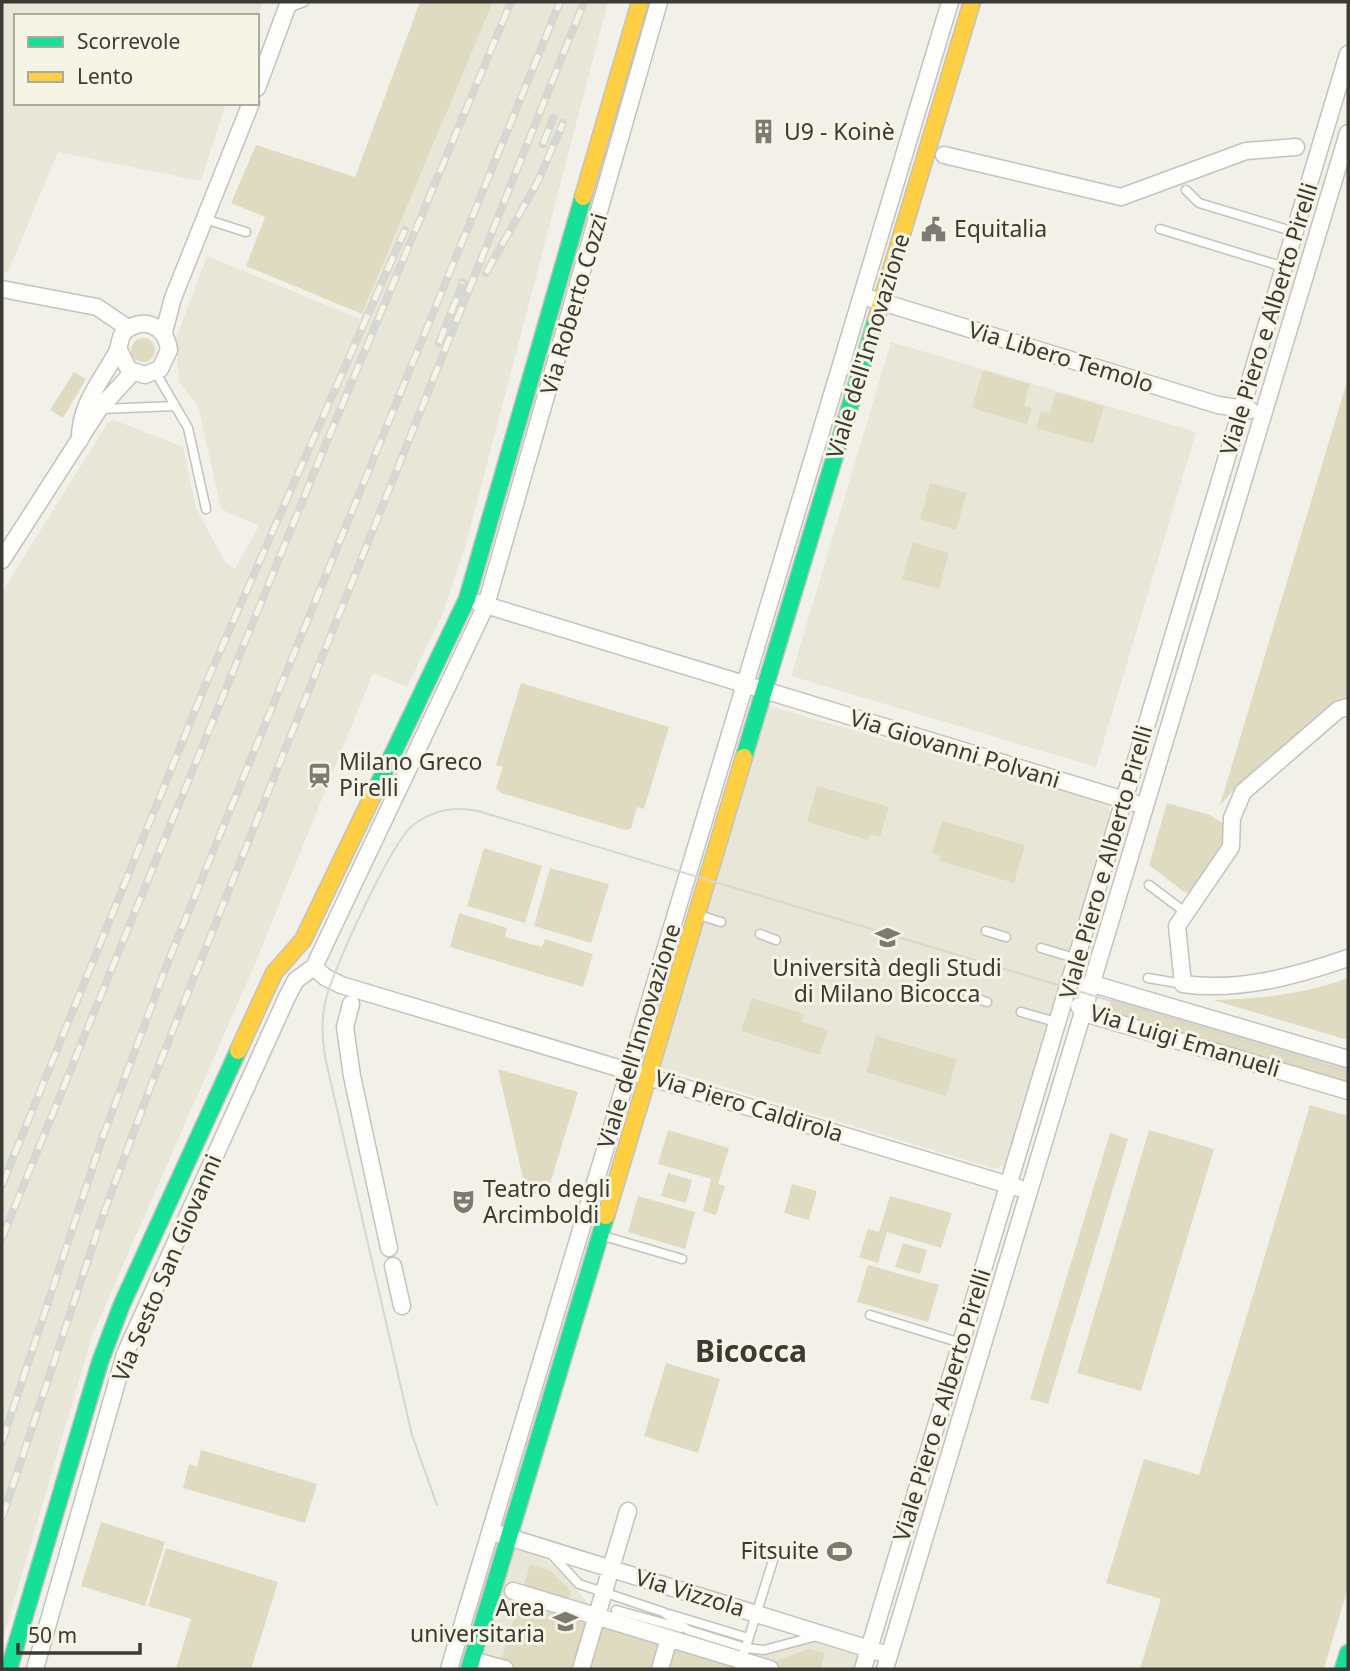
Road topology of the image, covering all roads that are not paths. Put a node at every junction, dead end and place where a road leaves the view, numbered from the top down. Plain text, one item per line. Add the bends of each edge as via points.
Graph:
1 (304, 2) edge
2 (640, 2) edge
3 (659, 2) edge
4 (950, 2) edge
5 (972, 2) edge
6 (288, 5) edge
7 (1348, 54) edge
8 (259, 83) edge
9 (250, 105) edge
10 (1348, 133) edge
11 (1296, 147) dead end
12 (944, 155) dead end
13 (1186, 190) dead end
14 (205, 219) junction
15 (1160, 229) dead end
16 (246, 232) dead end
17 (1295, 232) junction
18 (1284, 267) junction
19 (2, 289) edge
20 (862, 295) junction
21 (173, 298) junction
22 (881, 302) junction
23 (136, 326) junction
24 (164, 332) junction
25 (118, 349) junction
26 (132, 373) junction
27 (156, 373) junction
28 (175, 406) junction
29 (1242, 408) junction
30 (99, 409) junction
31 (1262, 414) junction
32 (80, 440) junction
33 (206, 509) dead end
34 (2, 560) edge
35 (467, 599) junction
36 (486, 605) junction
37 (745, 685) junction
38 (764, 691) junction
39 (1348, 707) edge
40 (1125, 800) junction
41 (1146, 807) junction
42 (1149, 885) dead end
43 (1185, 912) junction
44 (696, 914) junction
45 (721, 922) dead end
46 (986, 931) dead end
47 (760, 934) dead end
48 (1006, 937) dead end
49 (776, 940) dead end
50 (1041, 948) dead end
51 (1078, 958) junction
52 (1348, 958) edge
53 (314, 967) junction
54 (274, 973) joint
55 (1148, 978) dead end
56 (1093, 984) junction
57 (1183, 984) junction
58 (1068, 994) junction
59 (968, 996) dead end
60 (988, 1002) dead end
61 (351, 1004) dead end
62 (1021, 1012) dead end
63 (1084, 1013) junction
64 (1059, 1023) junction
65 (1348, 1059) edge
66 (629, 1071) junction
67 (648, 1076) junction
68 (1348, 1091) edge
69 (1008, 1185) junction
70 (1028, 1191) junction
71 (599, 1235) junction
72 (389, 1248) dead end
73 (682, 1259) dead end
74 (393, 1266) dead end
75 (402, 1306) dead end
76 (870, 1315) dead end
77 (961, 1343) junction
78 (628, 1511) dead end
79 (490, 1531) junction
80 (507, 1537) junction
81 (547, 1549) junction
82 (775, 1554) dead end
83 (611, 1569) junction
84 (513, 1591) dead end
85 (603, 1594) junction
86 (616, 1610) dead end
87 (663, 1612) junction
88 (757, 1614) junction
89 (596, 1617) junction
90 (688, 1630) junction
91 (824, 1635) junction
92 (745, 1637) dead end
93 (669, 1638) junction
94 (869, 1649) junction
95 (1348, 1653) edge
96 (742, 1659) edge
97 (888, 1662) edge
98 (470, 1665) edge
99 (9, 1669) edge
100 (35, 1669) edge
101 (449, 1669) edge
102 (505, 1669) edge
103 (581, 1669) edge
104 (660, 1669) edge
105 (770, 1669) edge
106 (863, 1669) edge
107 (1343, 1669) edge

1 - 6 lane
2 - 35 street, Via Roberto Cozzi
3 - 36 street, Via Roberto Cozzi
4 - 20 street, Viale dell'Innovazione
5 - 22 street, Viale dell'Innovazione
6 - 8 street
7 - 17 street, Viale Piero e Alberto Pirelli
9 - 14 street
10 - 31 street, Viale Piero e Alberto Pirelli
11 - 12 street via 1246,151 1121,197
13 - 17 lane via 1199,203
14 - 16 lane
14 - 21 street
15 - 18 lane
17 - 18 street, Viale Piero e Alberto Pirelli
18 - 29 street, Viale Piero e Alberto Pirelli
19 - 23 street via 97,307
20 - 22 street, Via Libero Temolo
20 - 37 street, Viale dell'Innovazione
21 - 23 street
21 - 24 street
22 - 29 street, Via Libero Temolo via 1218,405
22 - 38 street, Viale dell'Innovazione
23 - 24 street via 155,325
23 - 25 street via 120,339
24 - 27 street via 168,355
25 - 26 street
25 - 32 street via 84,409
26 - 27 street
26 - 30 street
27 - 28 lane
28 - 30 lane
28 - 33 lane via 190,433
29 - 31 street, Via Libero Temolo
29 - 40 street, Viale Piero e Alberto Pirelli
30 - 32 street
31 - 41 street, Viale Piero e Alberto Pirelli
32 - 34 street
35 - 36 street
35 - 54 street, Via Roberto Cozzi via 303,940
36 - 37 street
36 - 53 street, Via Roberto Cozzi
37 - 38 street
37 - 66 street, Viale dell'Innovazione
38 - 40 street, Via Giovanni Polvani
38 - 44 street, Viale dell'Innovazione
39 - 43 street via 1338,710 1243,792 1232,818 1231,846
40 - 41 street, Via Giovanni Polvani
40 - 51 street, Viale Piero e Alberto Pirelli
41 - 56 street, Viale Piero e Alberto Pirelli
42 - 43 lane
43 - 57 street via 1177,926
44 - 45 lane
44 - 67 street, Viale dell'Innovazione
46 - 48 lane
47 - 49 lane
50 - 51 lane
51 - 58 street, Viale Piero e Alberto Pirelli
52 - 57 street via 1252,983
53 - 66 street, Via Piero Caldirola via 324,978 341,985
53 - 100 street, Via Sesto San Giovanni via 296,980 287,998 125,1354
54 - 99 street, Via Sesto San Giovanni via 100,1362
55 - 57 lane
56 - 58 street, Via Luigi Emanueli
56 - 63 street, Viale Piero e Alberto Pirelli
56 - 65 street, Via Luigi Emanueli
58 - 63 street, Via Luigi Emanueli
58 - 64 street, Viale Piero e Alberto Pirelli
59 - 60 lane
61 - 72 street via 345,1027 352,1076
62 - 64 lane
63 - 68 street, Via Luigi Emanueli
63 - 70 street, Viale Piero e Alberto Pirelli
64 - 69 street, Viale Piero e Alberto Pirelli
66 - 67 street, Via Piero Caldirola
66 - 79 street, Viale dell'Innovazione
67 - 69 street, Via Piero Caldirola
67 - 71 street, Viale dell'Innovazione
69 - 70 street, Via Piero Caldirola
69 - 77 street, Viale Piero e Alberto Pirelli
70 - 97 street, Viale Piero e Alberto Pirelli
71 - 73 lane
71 - 80 street, Viale dell'Innovazione
74 - 75 street
76 - 77 lane
77 - 94 street, Viale Piero e Alberto Pirelli
78 - 83 street
79 - 80 street, Via Vizzola
79 - 101 street, Viale dell'Innovazione
80 - 81 street, Via Vizzola
80 - 98 street, Viale dell'Innovazione
81 - 83 street, Via Vizzola
81 - 85 lane via 572,1579
82 - 88 lane
83 - 85 street
83 - 88 street, Via Vizzola
84 - 89 street
85 - 87 lane
85 - 89 street
86 - 90 lane
87 - 90 lane
87 - 92 lane
88 - 91 street, Via Vizzola
88 - 96 lane
89 - 93 street
89 - 103 street
90 - 96 lane
91 - 94 street, Via Vizzola
91 - 96 lane
93 - 96 street
93 - 104 street
94 - 97 street, Via Vizzola
94 - 106 street, Viale Piero e Alberto Pirelli
95 - 107 street
96 - 105 street
98 - 102 street, Viale dell'Innovazione

